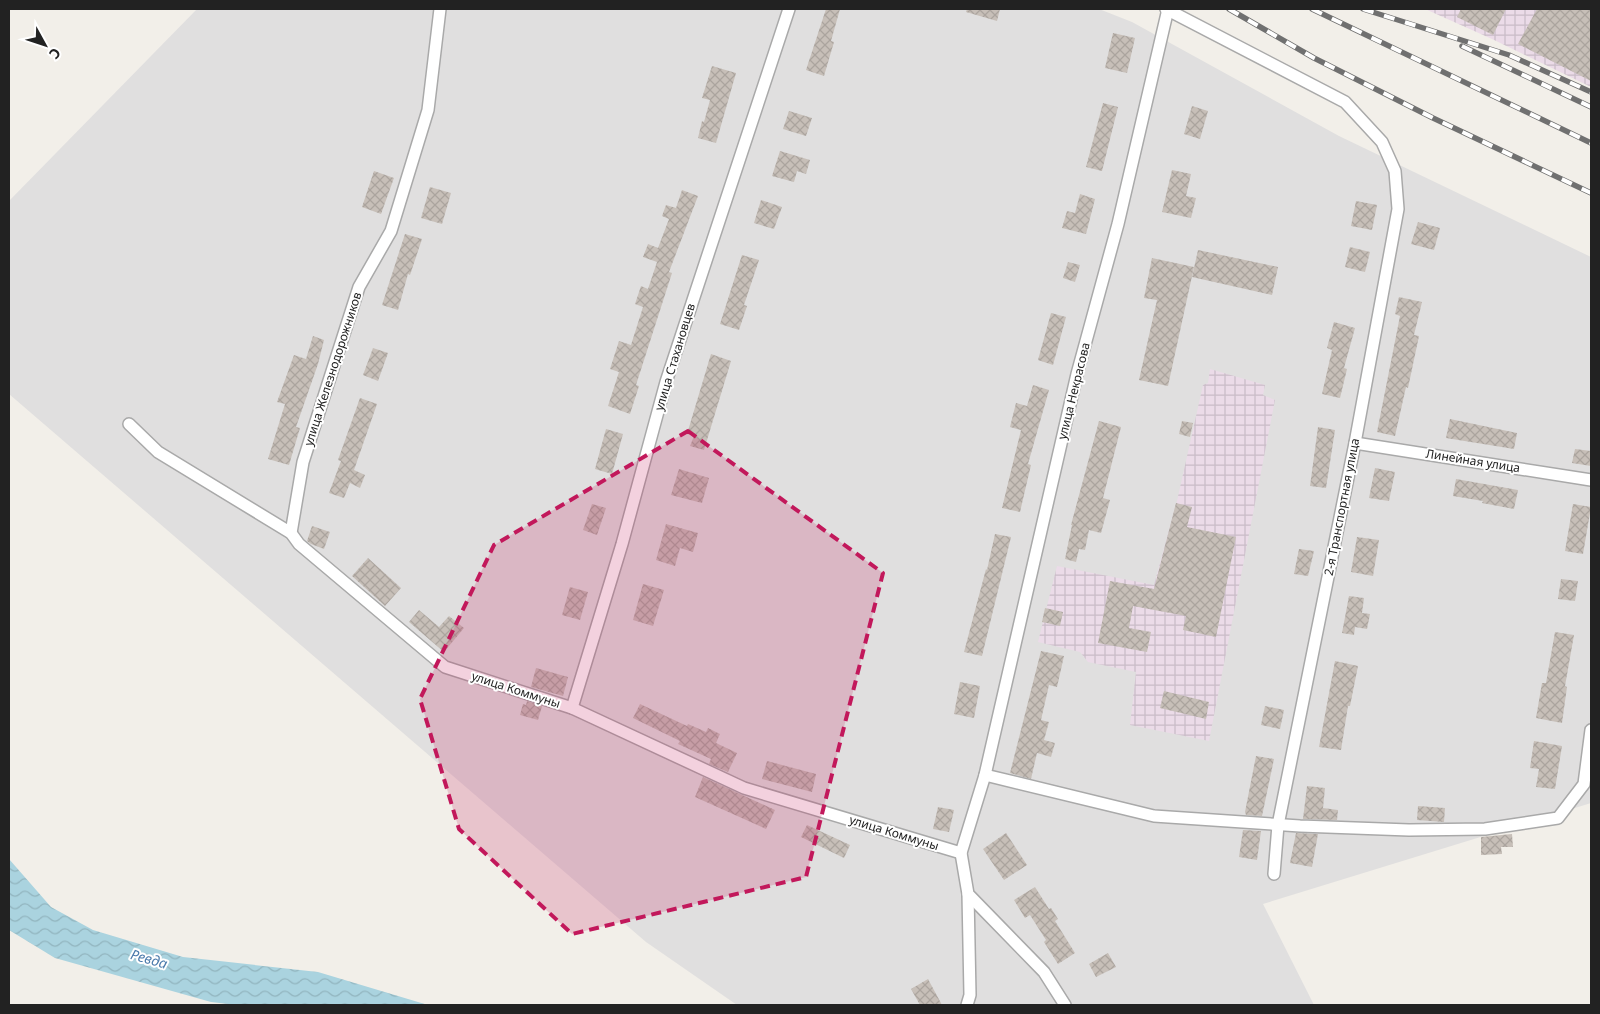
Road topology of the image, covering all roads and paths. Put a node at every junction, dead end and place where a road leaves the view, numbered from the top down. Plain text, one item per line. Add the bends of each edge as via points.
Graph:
1 (440, 9) edge
2 (789, 9) edge
3 (1167, 9) edge
4 (129, 424) dead end
5 (1354, 442) junction
6 (1591, 480) edge
7 (291, 533) junction
8 (572, 708) junction
9 (1591, 730) edge
10 (984, 775) junction
11 (1278, 825) junction
12 (961, 853) junction
13 (1274, 874) dead end
14 (968, 894) junction
15 (966, 1005) edge
16 (1065, 1005) edge

1 - 7 street, улица Железнодорожников via 428,110 391,231 356,296 303,462
2 - 8 street, улица Стахановцев via 666,382 622,544
3 - 5 street, 2-я Транспортная улица via 1345,102 1382,142 1395,171 1398,209
3 - 10 street, улица Некрасова via 1118,224 1077,374
4 - 7 street, улица Коммуны via 158,452
5 - 6 street, Линейная улица
5 - 11 street, 2-я Транспортная улица
7 - 8 street, улица Коммуны via 299,544 445,667
8 - 12 street, улица Коммуны via 744,788
9 - 11 street via 1584,784 1558,818 1485,829
10 - 11 street via 1154,816
10 - 12 street
11 - 13 street, 2-я Транспортная улица
12 - 14 street
14 - 15 street via 970,995
14 - 16 street via 1044,972

